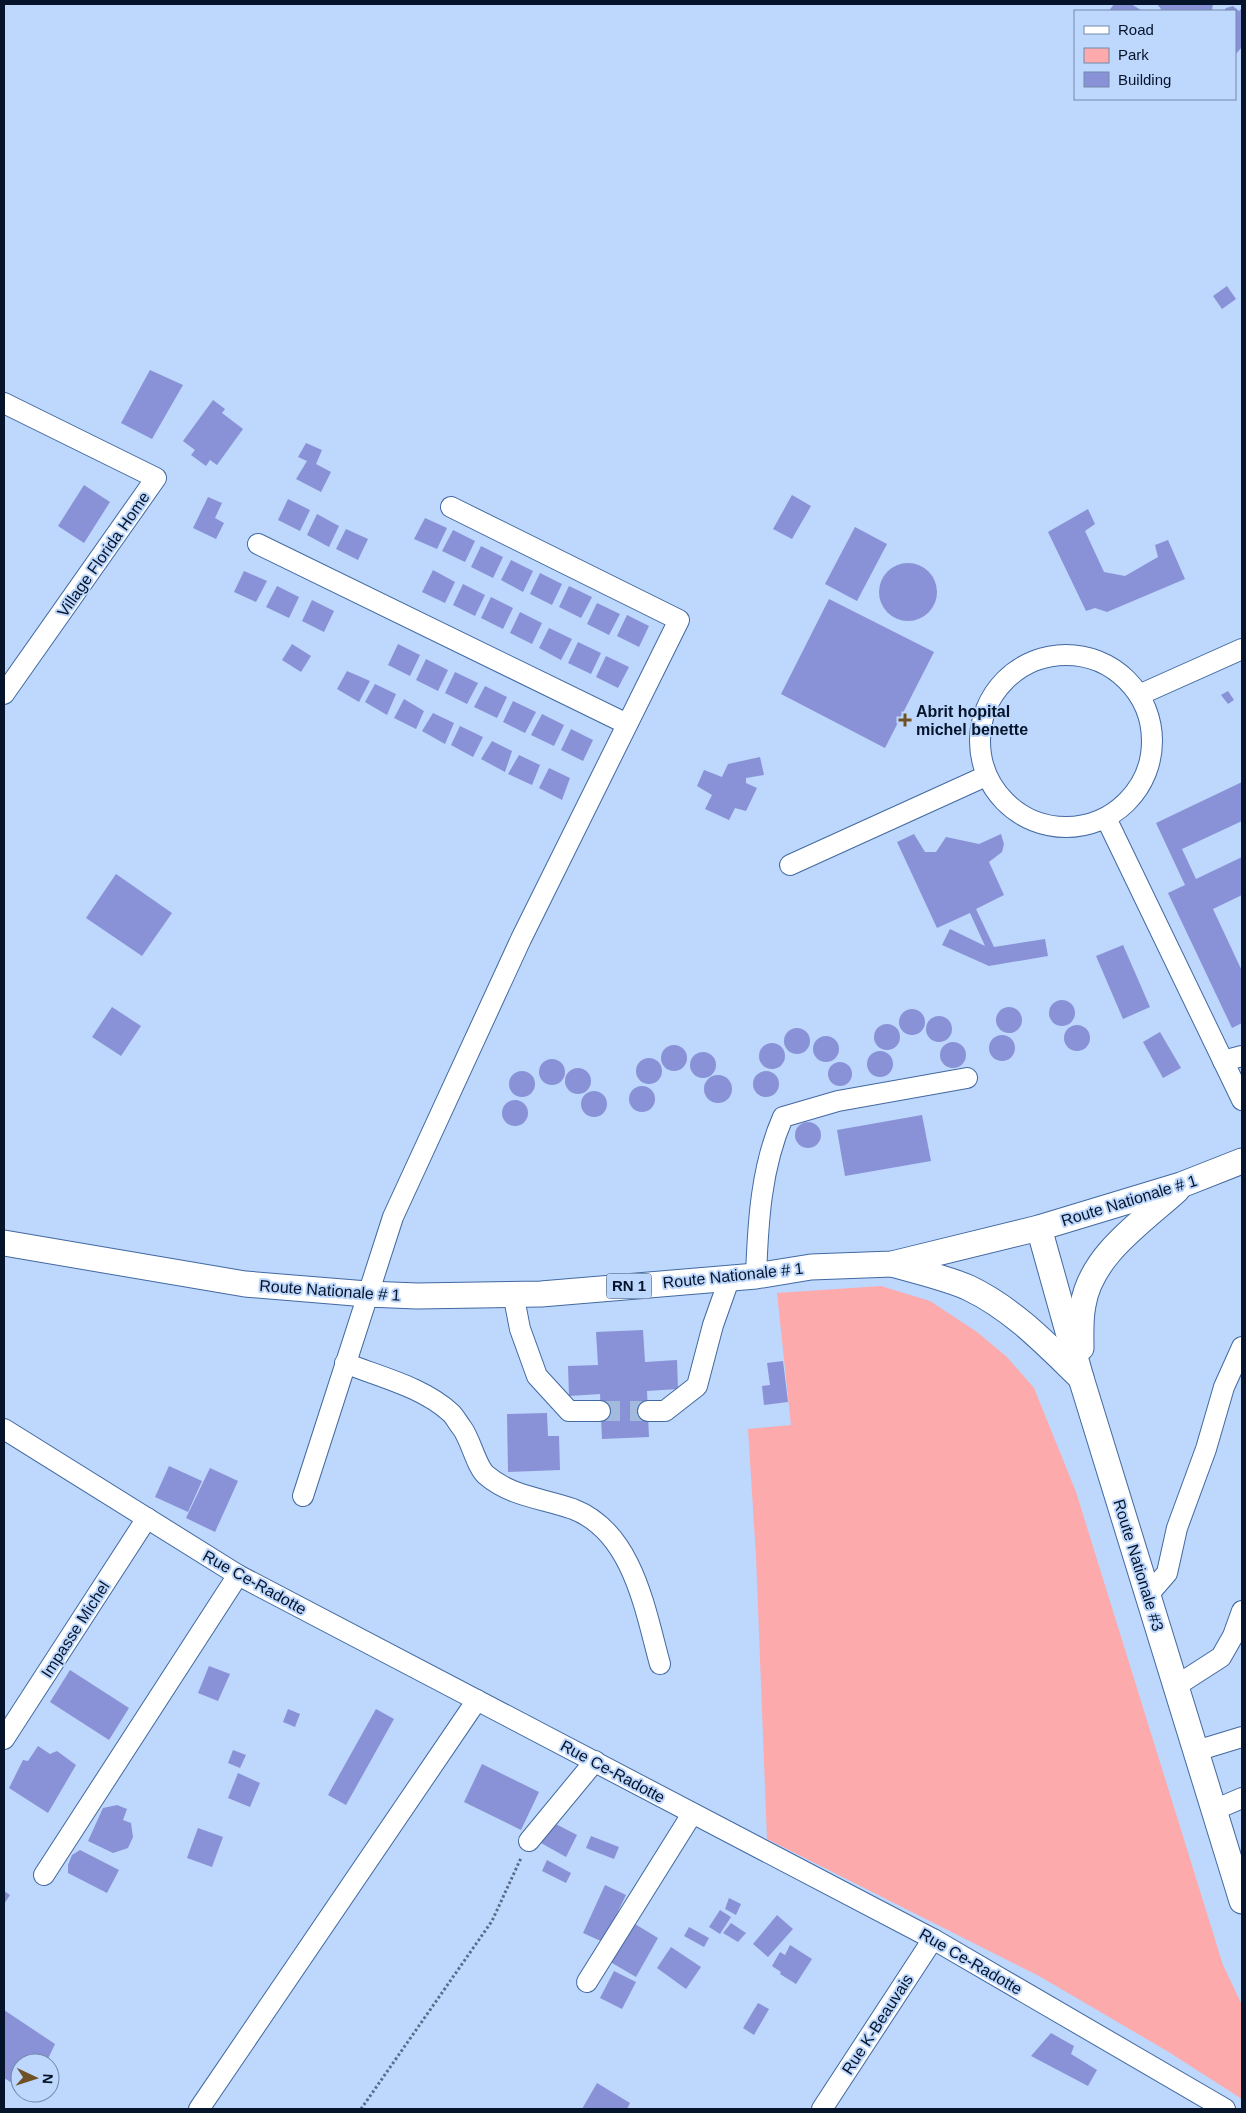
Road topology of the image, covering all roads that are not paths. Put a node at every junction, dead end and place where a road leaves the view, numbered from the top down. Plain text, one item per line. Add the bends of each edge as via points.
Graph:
1 (4, 403) edge
2 (451, 506) dead end
3 (258, 544) dead end
4 (1242, 648) edge
5 (4, 694) edge
6 (1139, 695) junction
7 (627, 724) junction
8 (986, 776) junction
9 (1106, 818) junction
10 (790, 865) dead end
11 (1233, 1059) edge
12 (967, 1078) dead end
13 (1242, 1100) edge
14 (1242, 1161) edge
15 (1181, 1185) junction
16 (1039, 1228) junction
17 (4, 1243) edge
18 (892, 1264) junction
19 (756, 1276) junction
20 (730, 1277) junction
21 (512, 1293) junction
22 (367, 1294) junction
23 (1242, 1347) edge
24 (345, 1363) junction
25 (1081, 1378) junction
26 (648, 1411) tunnel mouth
27 (600, 1412) tunnel mouth
28 (4, 1429) edge
29 (303, 1496) dead end
30 (147, 1518) junction
31 (238, 1575) junction
32 (1148, 1595) junction
33 (1242, 1610) edge
34 (660, 1664) dead end
35 (1176, 1686) junction
36 (477, 1700) junction
37 (1242, 1737) edge
38 (4, 1739) edge
39 (1196, 1751) junction
40 (595, 1761) junction
41 (1242, 1798) edge
42 (1214, 1810) junction
43 (692, 1814) junction
44 (529, 1841) road end
45 (44, 1876) dead end
46 (1242, 1901) edge
47 (933, 1939) junction
48 (587, 1982) dead end
49 (199, 2109) edge
50 (822, 2109) edge
51 (1225, 2109) edge

1 - 5 street, Village Florida Home via 156,478
2 - 7 street via 679,620
3 - 7 street
4 - 6 street
6 - 8 street via 1120,673 1096,659 1067,654 1039,658 1013,671 994,692 982,719 979,748
6 - 9 street via 1150,721 1150,759 1144,777 1128,801
7 - 22 street via 521,940 393,1217
8 - 9 street via 1001,800 1023,817 1041,824 1078,827
8 - 10 street
9 - 11 street
11 - 13 street
12 - 19 street via 838,1102 783,1117 774,1138 761,1199
14 - 15 main road, Route Nationale # 1 / RN 1
15 - 16 main road, Route Nationale # 1 / RN 1
15 - 25 main road via 1112,1249 1090,1282 1081,1324
16 - 18 main road, Route Nationale # 1 / RN 1
16 - 25 main road, Route Nationale #3
17 - 22 main road, Route Nationale # 1 / RN 1 via 245,1284
18 - 19 main road, Route Nationale # 1 / RN 1 via 811,1267
18 - 25 main road via 968,1288 993,1302 1027,1326
19 - 20 main road, Route Nationale # 1 / RN 1
20 - 21 main road, Route Nationale # 1 / RN 1 via 541,1294
20 - 26 street via 697,1386 664,1411
21 - 22 main road, Route Nationale # 1 / RN 1
21 - 27 street via 520,1330 537,1376 569,1411
22 - 24 street
23 - 32 street via 1224,1387 1206,1449 1177,1528 1168,1573
24 - 29 street
24 - 34 street via 423,1394 451,1413 466,1433 484,1473 507,1490 573,1509 596,1521 621,1549 641,1595
25 - 32 main road, Route Nationale #3
28 - 30 street, Rue Ce-Radotte
30 - 31 street, Rue Ce-Radotte
30 - 38 street, Impasse Michel
31 - 36 street, Rue Ce-Radotte
31 - 45 street
32 - 35 main road, Route Nationale #3
33 - 35 street via 1221,1657
35 - 39 main road, Route Nationale #3
36 - 40 street, Rue Ce-Radotte
36 - 49 street
37 - 39 street
39 - 42 main road, Route Nationale #3
40 - 43 street, Rue Ce-Radotte
40 - 44 street
41 - 42 street
42 - 46 main road, Route Nationale #3
43 - 47 street, Rue Ce-Radotte
43 - 48 street
47 - 50 street, Rue K-Beauvais
47 - 51 street, Rue Ce-Radotte

